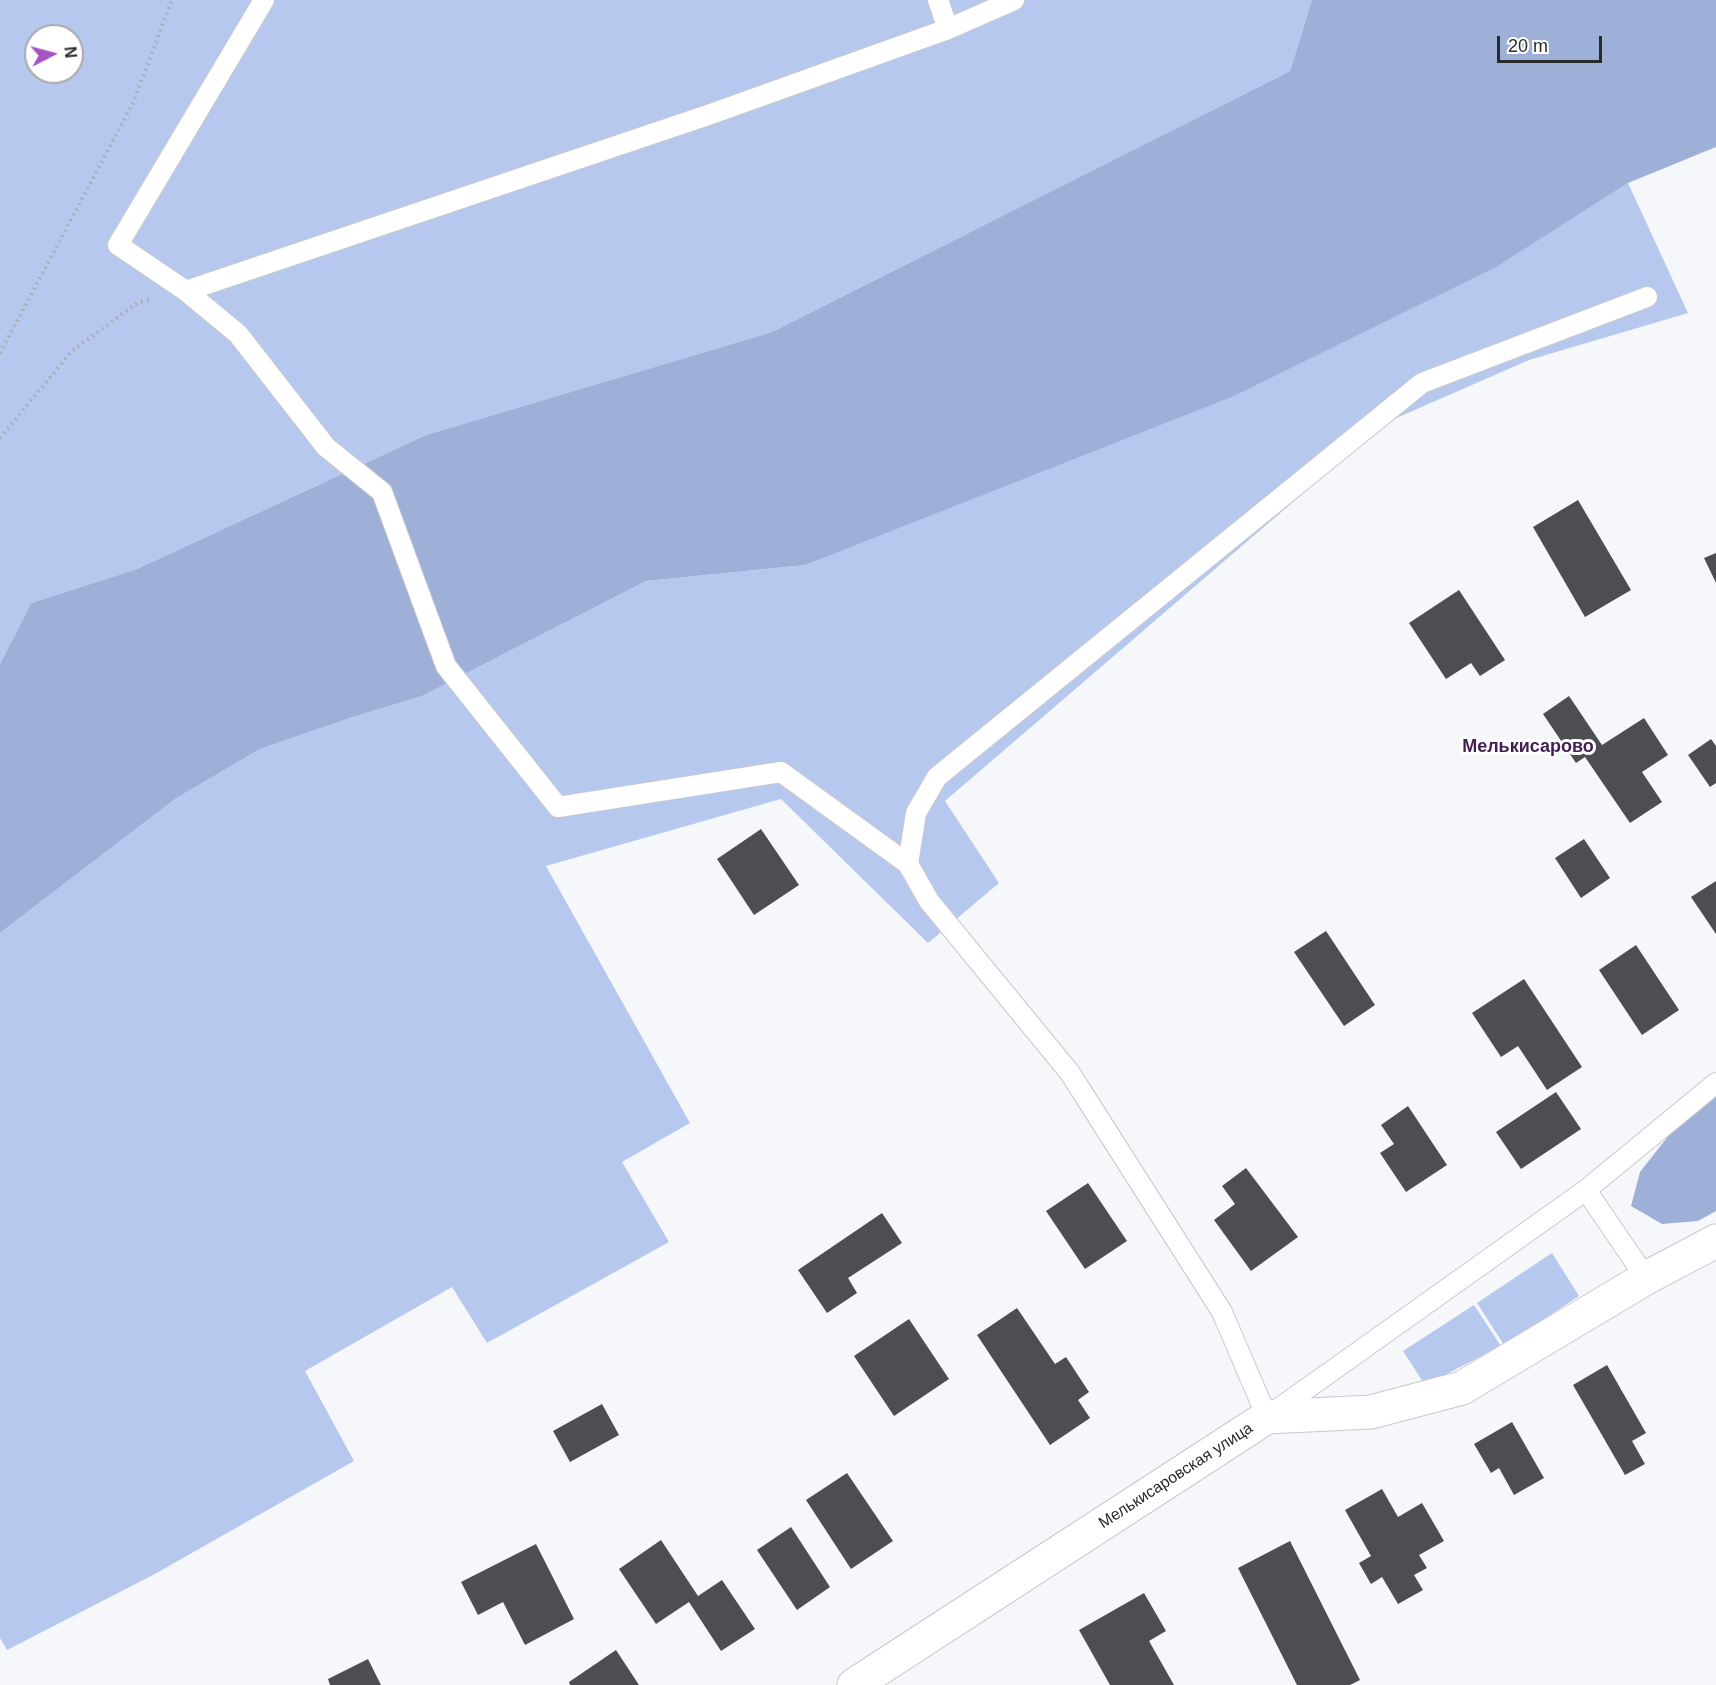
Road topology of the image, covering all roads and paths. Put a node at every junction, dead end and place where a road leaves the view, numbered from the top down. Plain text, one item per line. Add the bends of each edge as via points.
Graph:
1 (172, 0) edge
2 (264, 0) edge
3 (938, 0) edge
4 (1014, 0) edge
5 (948, 29) junction
6 (186, 291) junction
7 (1647, 297) dead end
8 (0, 353) edge
9 (0, 438) edge
10 (908, 864) junction
11 (1716, 1083) edge
12 (1586, 1190) junction
13 (1716, 1241) edge
14 (1646, 1278) junction
15 (1267, 1417) junction
16 (854, 1685) edge

1 - 8 path via 133,103
2 - 6 lane via 118,245
3 - 5 lane
4 - 5 lane
5 - 6 lane via 711,114
6 - 9 path via 137,303 72,351
6 - 10 lane via 238,334 326,447 381,492 446,666 558,807 781,772
7 - 10 lane via 1422,383 937,777 916,813
10 - 15 lane via 929,901 1070,1073 1222,1312
11 - 12 lane
12 - 14 lane
12 - 15 lane
13 - 14 street, Мелькисаровская улица
14 - 15 street, Мелькисаровская улица via 1462,1388 1371,1412
15 - 16 street, Мелькисаровская улица

